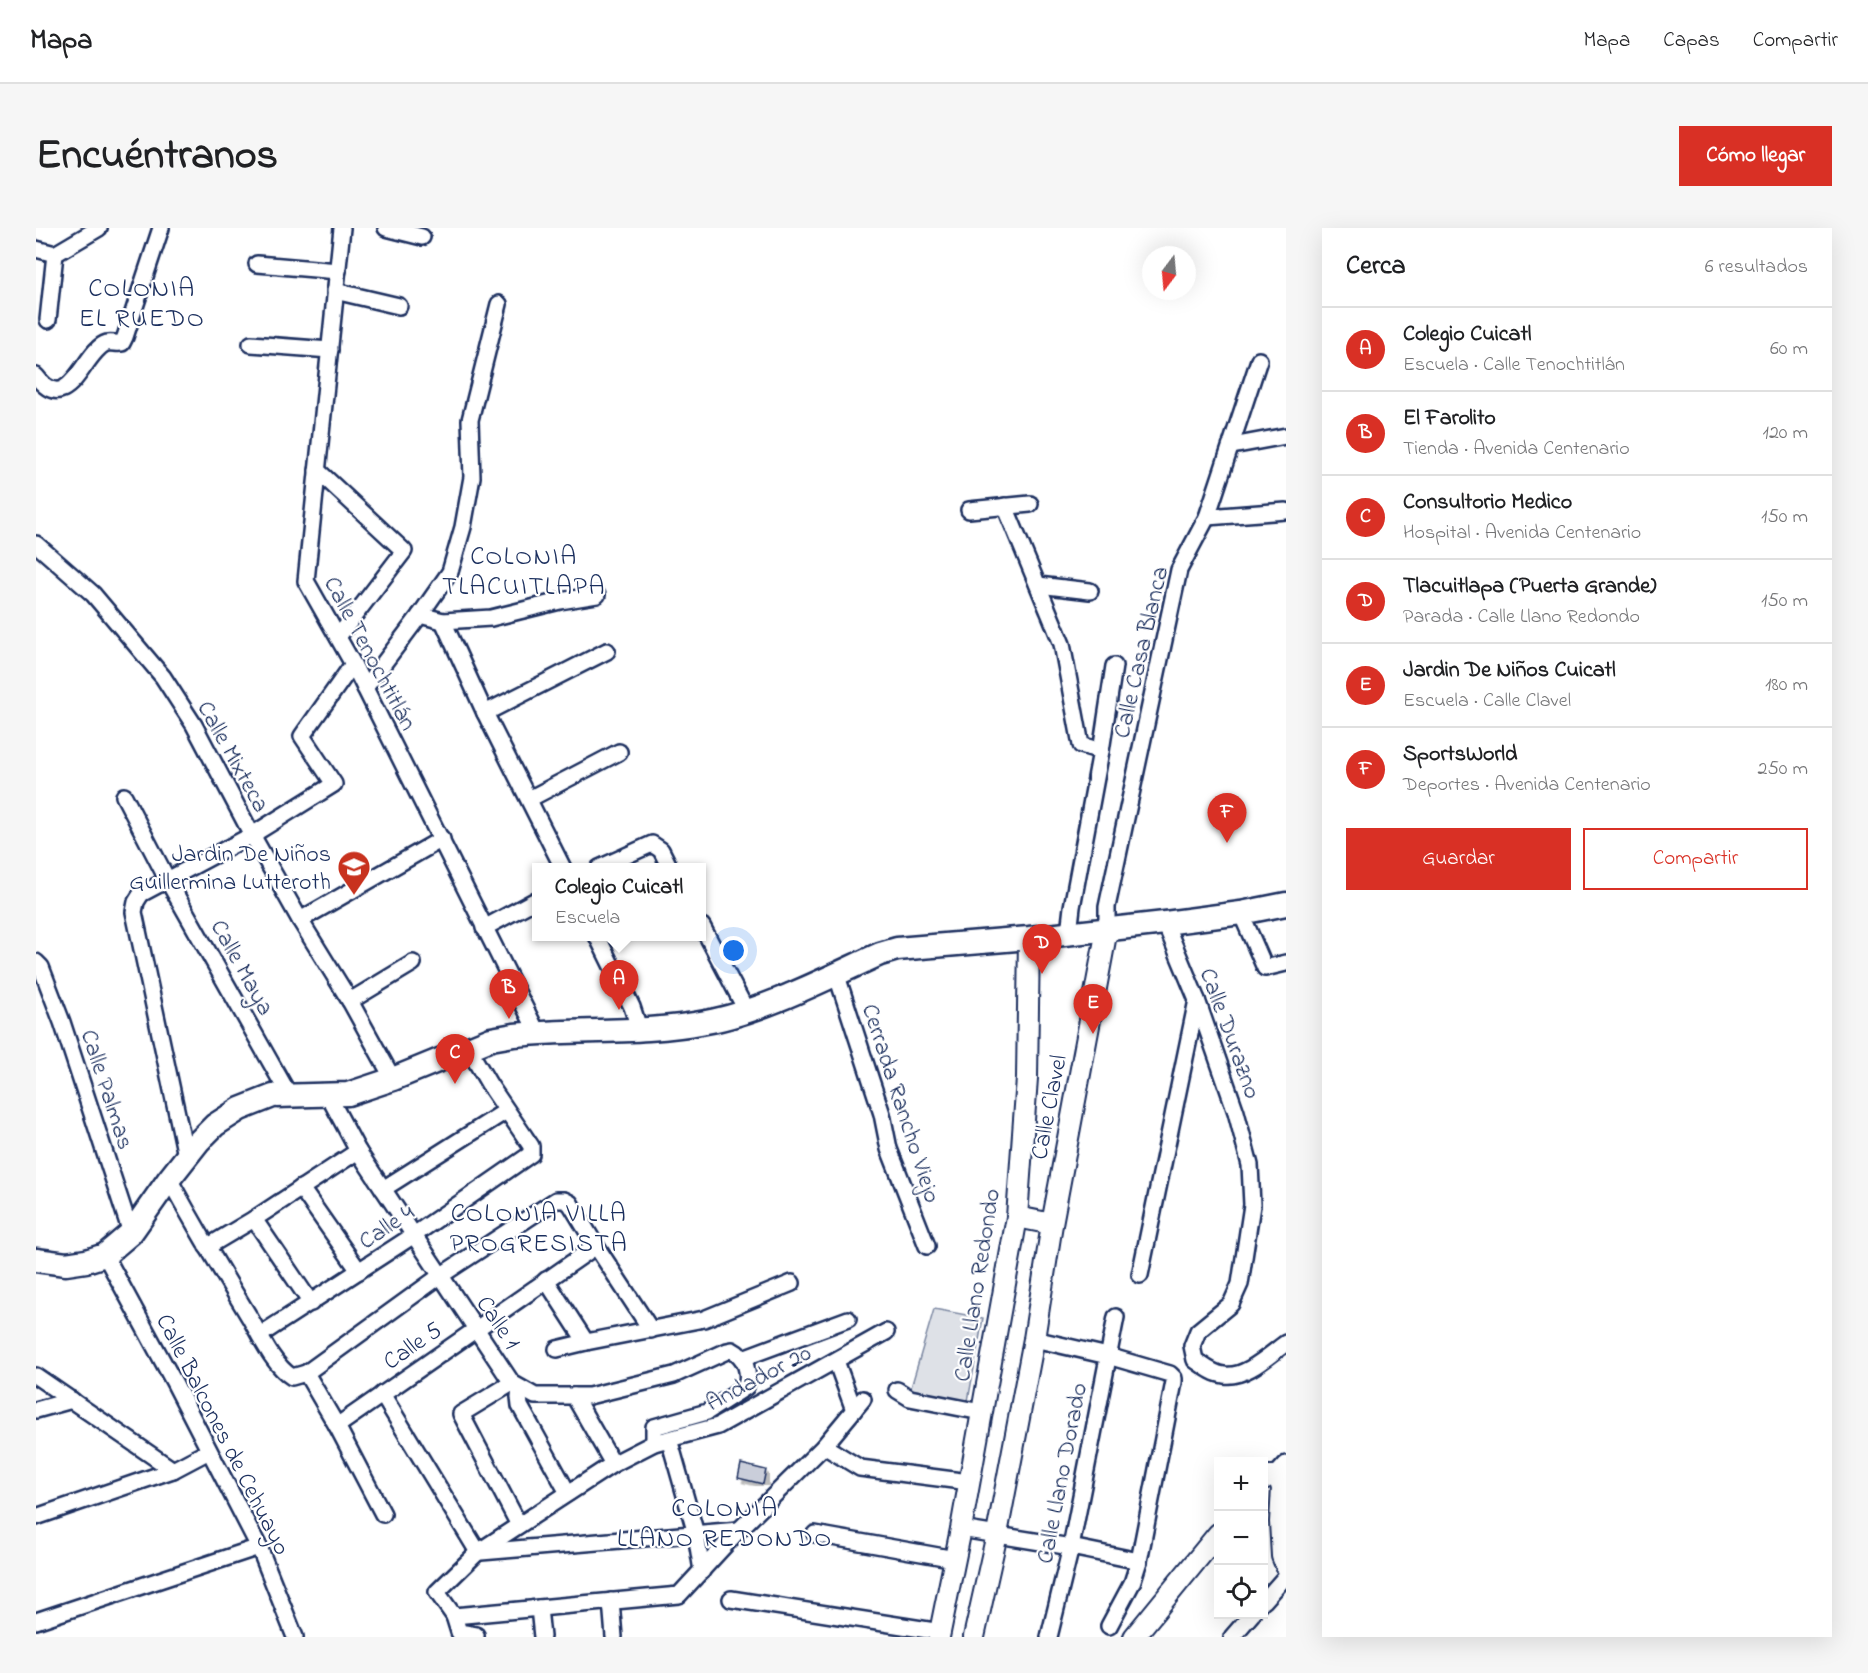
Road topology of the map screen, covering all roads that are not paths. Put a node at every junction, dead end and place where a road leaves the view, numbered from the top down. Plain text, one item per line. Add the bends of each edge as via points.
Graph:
1 (161, 228) edge
2 (342, 228) edge
3 (386, 228) edge
4 (97, 229) edge
5 (422, 237) dead end
6 (36, 249) edge
7 (55, 254) junction
8 (257, 264) dead end
9 (338, 271) junction
10 (335, 291) junction
11 (499, 304) dead end
12 (399, 306) dead end
13 (48, 320) dead end
14 (251, 344) dead end
15 (330, 350) junction
16 (1259, 360) dead end
17 (36, 376) edge
18 (1286, 436) edge
19 (1232, 446) junction
20 (318, 470) junction
21 (1030, 504) dead end
22 (1005, 506) junction
23 (969, 510) dead end
24 (1286, 511) edge
25 (1208, 517) junction
26 (36, 544) edge
27 (1038, 585) junction
28 (1090, 591) dead end
29 (597, 595) dead end
30 (420, 615) junction
31 (443, 621) junction
32 (338, 637) junction
33 (607, 651) dead end
34 (353, 664) junction
35 (1114, 666) dead end
36 (365, 688) junction
37 (485, 713) junction
38 (1101, 751) junction
39 (619, 752) dead end
40 (124, 796) dead end
41 (529, 799) junction
42 (252, 835) junction
43 (442, 839) junction
44 (561, 863) edge
45 (608, 863) edge
46 (668, 863) edge
47 (167, 879) junction
48 (532, 903) edge
49 (1286, 904) edge
50 (1241, 913) junction
51 (300, 920) junction
52 (1165, 923) junction
53 (484, 928) junction
54 (1107, 929) junction
55 (1069, 933) junction
56 (706, 934) edge
57 (1029, 938) junction
58 (599, 941) edge
59 (36, 962) edge
60 (413, 963) dead end
61 (1286, 963) edge
62 (836, 973) junction
63 (1197, 999) junction
64 (350, 1001) junction
65 (746, 1010) junction
66 (639, 1028) junction
67 (537, 1032) junction
68 (468, 1048) junction
69 (393, 1079) junction
70 (289, 1095) junction
71 (328, 1095) junction
72 (506, 1111) junction
73 (358, 1151) junction
74 (186, 1156) junction
75 (169, 1179) junction
76 (301, 1188) junction
77 (383, 1189) junction
78 (1017, 1217) junction
79 (254, 1219) junction
80 (1052, 1224) junction
81 (131, 1233) junction
82 (414, 1235) junction
83 (596, 1246) junction
84 (927, 1246) dead end
85 (207, 1247) junction
86 (105, 1255) junction
87 (36, 1260) edge
88 (359, 1271) junction
89 (1140, 1275) dead end
90 (440, 1276) junction
91 (546, 1280) junction
92 (792, 1283) dead end
93 (311, 1303) junction
94 (1116, 1317) dead end
95 (848, 1319) dead end
96 (476, 1328) junction
97 (651, 1330) junction
98 (886, 1332) dead end
99 (260, 1335) junction
100 (1034, 1339) junction
101 (586, 1342) junction
102 (1286, 1343) edge
103 (557, 1349) dead end
104 (1108, 1356) junction
105 (743, 1358) junction
106 (836, 1361) junction
107 (306, 1373) junction
108 (36, 1376) edge
109 (516, 1385) junction
110 (897, 1390) dead end
111 (382, 1394) junction
112 (574, 1396) junction
113 (72, 1400) junction
114 (36, 1410) edge
115 (981, 1412) junction
116 (337, 1425) junction
117 (662, 1441) junction
118 (824, 1446) junction
119 (209, 1451) junction
120 (613, 1464) junction
121 (173, 1470) junction
122 (1275, 1473) edge
123 (969, 1482) junction
124 (568, 1493) junction
125 (383, 1514) dead end
126 (36, 1517) edge
127 (519, 1525) junction
128 (961, 1529) junction
129 (739, 1530) junction
130 (696, 1534) junction
131 (815, 1534) dead end
132 (997, 1534) junction
133 (1214, 1539) edge
134 (259, 1547) junction
135 (1071, 1547) junction
136 (478, 1552) junction
137 (955, 1559) junction
138 (1139, 1561) junction
139 (1286, 1566) edge
140 (702, 1571) junction
141 (1286, 1576) edge
142 (1268, 1596) edge
143 (731, 1599) dead end
144 (611, 1601) junction
145 (539, 1608) junction
146 (454, 1616) junction
147 (1248, 1619) edge
148 (36, 1621) edge
149 (1109, 1626) dead end
150 (940, 1634) edge
151 (295, 1637) edge
152 (476, 1637) edge
153 (542, 1637) edge
154 (614, 1637) edge
155 (974, 1637) edge
156 (1049, 1637) edge
157 (1134, 1637) edge
158 (1232, 1637) edge

1 - 17 street via 122,343 107,343 89,358 78,378 63,389 53,389
2 - 9 street, Calle Tenochtitlán
3 - 5 street
4 - 7 street
6 - 7 street
7 - 13 street
8 - 9 street
9 - 10 street, Calle Tenochtitlán
10 - 12 street
10 - 15 street, Calle Tenochtitlán
11 - 30 street via 470,420 472,477 463,527 450,572
14 - 15 street
15 - 20 street, Calle Tenochtitlán
16 - 19 street, Calle Casa Blanca
18 - 19 street
19 - 25 street, Calle Casa Blanca
20 - 32 street, Calle Tenochtitlán via 306,581
20 - 32 street via 404,551
21 - 22 street
22 - 23 street
22 - 27 street
24 - 25 street
25 - 54 street, Calle Casa Blanca via 1179,570 1107,907
26 - 42 street, Calle Mixteca via 93,594 164,677
27 - 28 street
27 - 38 street via 1062,644 1081,745
29 - 31 street via 491,618
30 - 31 street
30 - 36 street
31 - 37 street
32 - 34 street, Calle Tenochtitlán
33 - 37 street
34 - 36 street, Calle Tenochtitlán
34 - 42 street via 302,736 334,784
35 - 38 street
36 - 43 street, Calle Tenochtitlán
37 - 41 street
38 - 55 street
39 - 41 street
40 - 47 street, Calle Maya
41 - 44 street
42 - 47 street
42 - 51 street, Calle Mixteca
43 - 51 street
43 - 53 street, Calle Tenochtitlán
45 - 46 street via 652,844 661,850
47 - 70 street, Calle Maya
47 - 74 street via 141,894 134,912
48 - 53 street
49 - 50 main road
50 - 52 main road
50 - 61 street via 1266,968
51 - 64 street, Calle Mixteca
52 - 54 main road
52 - 63 street, Calle Durazno
53 - 67 street, Calle Tenochtitlán
54 - 55 main road
54 - 80 street, Calle Clavel
55 - 57 main road
56 - 65 street
57 - 62 main road via 897,949
57 - 78 street, Calle Llano Redondo via 1028,1078
58 - 66 street
59 - 81 street, Calle Palmas via 62,1022
60 - 64 street
62 - 65 main road
62 - 84 street, Cerrada Rancho Viejo via 882,1114 889,1149
63 - 89 street
63 - 102 street, Calle Durazno via 1236,1112 1250,1165 1252,1205 1240,1284 1231,1304 1197,1331 1192,1346 1195,1360 1224,1376 1238,1374
64 - 69 street, Calle Mixteca
65 - 66 main road via 707,1022
66 - 67 main road
67 - 68 main road via 491,1039
68 - 69 main road
68 - 72 street
69 - 71 main road via 348,1094
70 - 71 main road
70 - 74 main road via 258,1101 226,1116
71 - 73 street, Calle 1
72 - 77 street
72 - 82 street, Calle 4 via 531,1146 531,1154
73 - 76 street
73 - 77 street, Calle 1
74 - 75 main road
75 - 81 main road
75 - 85 street
76 - 79 street
76 - 88 street
77 - 82 street, Calle 1
78 - 80 street
78 - 115 street, Calle Llano Redondo
79 - 85 street
79 - 93 street
80 - 100 street
81 - 86 main road
82 - 88 street, Calle 4
82 - 90 street, Calle 1
83 - 90 street via 570,1203 556,1200
83 - 91 street, Calle 5
83 - 97 street
85 - 99 street
86 - 87 main road via 66,1264
86 - 119 street, Calle Balcones de Cehuayo
88 - 93 street, Calle 4
90 - 96 street, Calle 1
90 - 107 street
91 - 96 street, Calle 5
91 - 101 street
92 - 97 street via 704,1319
93 - 99 street, Calle 4
94 - 104 street, Calle Llano Dorado
95 - 105 street
96 - 109 street, Calle 1
96 - 111 street, Calle 5
97 - 101 street
98 - 106 street, Andador 20
99 - 107 street via 290,1376
100 - 104 street
100 - 132 street
101 - 103 street
104 - 135 street, Calle Llano Dorado
104 - 138 street via 1174,1378
105 - 112 street via 727,1351 674,1376
105 - 117 street via 748,1372 746,1387 707,1412 654,1427
106 - 117 street, Andador 20 via 718,1426
106 - 118 street via 858,1404
107 - 116 street
108 - 113 street
109 - 112 street via 535,1396
109 - 124 street via 520,1406
109 - 127 street via 461,1414
110 - 115 street via 910,1398
111 - 116 street, Calle 5
111 - 136 street
112 - 120 street
113 - 114 street
113 - 121 street
115 - 123 street, Calle Llano Redondo
116 - 125 street
117 - 120 street, Andador 20
117 - 130 street
118 - 123 street via 860,1468
118 - 129 street
119 - 121 street
119 - 134 street, Calle Balcones de Cehuayo
120 - 124 street, Andador 20
121 - 126 street
122 - 139 street via 1282,1488 1280,1522
123 - 128 street, Calle Llano Redondo
124 - 127 street, Andador 20
127 - 136 street, Andador 20
128 - 132 street
128 - 137 street, Calle Llano Redondo
129 - 130 street
129 - 140 street
130 - 136 street
130 - 140 street
131 - 137 street
132 - 135 street
132 - 155 street
133 - 157 street
134 - 148 street
134 - 151 street, Calle Balcones de Cehuayo
135 - 138 street
135 - 156 street, Calle Llano Dorado
136 - 146 street, Andador 20 via 437,1592
137 - 150 street, Calle Llano Redondo
138 - 149 street
140 - 144 street via 679,1595
141 - 142 street
143 - 150 street
144 - 145 street
144 - 154 street
145 - 146 street
145 - 153 street
146 - 152 street via 459,1632
147 - 158 street

